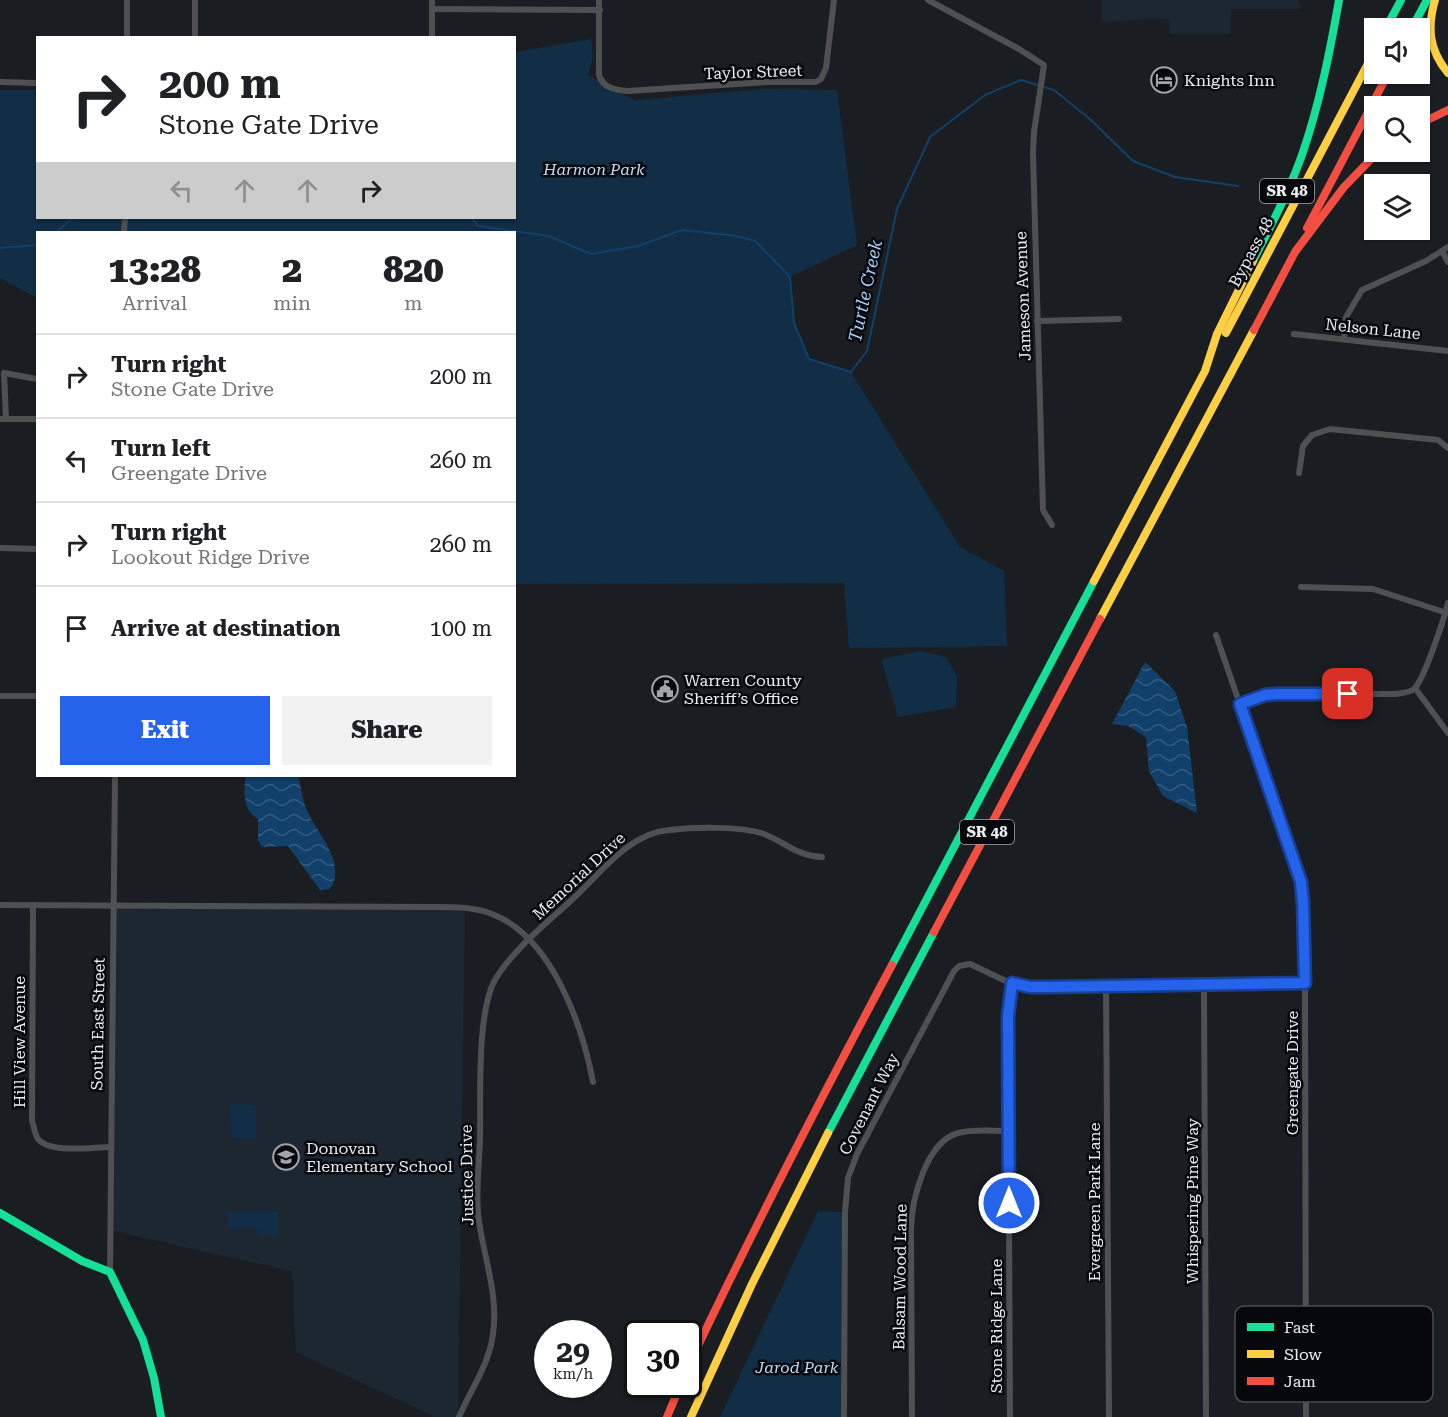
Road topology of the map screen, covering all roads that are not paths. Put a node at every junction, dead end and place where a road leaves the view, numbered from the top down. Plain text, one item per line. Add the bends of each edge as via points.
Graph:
1 (127, 0) edge
2 (195, 0) edge
3 (432, 0) edge
4 (599, 0) edge
5 (834, 0) edge
6 (928, 0) edge
7 (1339, 0) edge
8 (1401, 0) edge
9 (1427, 0) edge
10 (1435, 0) edge
11 (432, 9) junction
12 (600, 10) junction
13 (1391, 18) edge
14 (1417, 18) edge
15 (127, 36) edge
16 (195, 36) edge
17 (432, 36) edge
18 (1364, 71) edge
19 (1448, 72) edge
20 (0, 82) edge
21 (36, 83) edge
22 (1383, 84) edge
23 (1448, 110) edge
24 (1430, 119) edge
25 (1368, 162) edge
26 (1445, 249) edge
27 (1294, 252) junction
28 (1448, 262) edge
29 (1119, 319) dead end
30 (1037, 321) junction
31 (1294, 334) dead end
32 (1344, 339) junction
33 (1448, 351) edge
34 (1205, 372) junction
35 (36, 379) edge
36 (3, 419) edge
37 (36, 419) edge
38 (1448, 448) edge
39 (1299, 473) dead end
40 (1053, 525) dead end
41 (0, 548) edge
42 (36, 549) edge
43 (1301, 587) dead end
44 (1448, 603) edge
45 (1447, 613) edge
46 (1216, 635) dead end
47 (1414, 688) junction
48 (0, 696) edge
49 (36, 696) edge
50 (1240, 704) junction
51 (1448, 733) edge
52 (115, 777) edge
53 (822, 857) dead end
54 (0, 905) edge
55 (33, 905) junction
56 (113, 906) junction
57 (530, 940) junction
58 (1012, 983) junction
59 (1305, 983) junction
60 (1106, 986) junction
61 (1204, 986) junction
62 (593, 1082) dead end
63 (1009, 1131) junction
64 (110, 1147) junction
65 (0, 1213) edge
66 (110, 1272) junction
67 (1306, 1306) edge
68 (702, 1337) edge
69 (675, 1398) edge
70 (1306, 1402) edge
71 (161, 1417) edge
72 (459, 1417) edge
73 (667, 1417) edge
74 (691, 1417) edge
75 (844, 1417) edge
76 (912, 1417) edge
77 (1010, 1417) edge
78 (1109, 1417) edge
79 (1206, 1417) edge
80 (1306, 1417) edge

1 - 15 street
2 - 16 street
3 - 11 street
4 - 12 street
5 - 12 street, Taylor Street via 826,68 816,82 628,91 601,81
6 - 30 street, Jameson Avenue via 1044,65 1033,153
7 - 34 main road, SR 48 via 1328,68 1304,151 1217,334
8 - 13 main road
9 - 14 main road
10 - 19 main road via 1429,40 1438,62
11 - 12 street
11 - 17 street
18 - 34 main road, Bypass 48
20 - 21 street
22 - 27 main road
23 - 24 main road
25 - 27 main road, SR 48 via 1341,189
26 - 28 street
26 - 32 street via 1362,290 1346,317
27 - 74 main road, SR 48 via 824,1140
29 - 30 street
30 - 40 street, Jameson Avenue via 1043,510
31 - 32 street, Nelson Lane
32 - 33 street, Nelson Lane
34 - 68 main road, SR 48 via 788,1162
35 - 36 street via 4,373
36 - 37 street
38 - 39 street via 1438,440 1330,429 1312,435 1302,446
41 - 42 street
43 - 45 street via 1373,589
44 - 45 street
45 - 47 street
46 - 50 street, Greengate Drive
47 - 50 street via 1395,694 1265,695
47 - 51 street
48 - 49 street
50 - 59 street, Greengate Drive via 1301,882
52 - 56 street, South East Street
53 - 57 street, Memorial Drive via 805,855 755,831 698,829 648,834 629,846
54 - 55 street
55 - 56 street
55 - 64 street, Hill View Avenue via 32,1120 38,1139 59,1149
56 - 57 street via 465,908 503,919
56 - 64 street, South East Street
57 - 62 street via 564,993
57 - 72 street, Justice Drive via 495,980 486,1004 478,1211 493,1286 494,1333 487,1362
58 - 60 street via 1030,987
58 - 63 street, Stone Ridge Lane via 1008,1016
58 - 75 street, Covenant Way via 974,965 964,964 954,971 857,1154 848,1178 845,1212
59 - 61 street
59 - 67 street, Greengate Drive
60 - 61 street
60 - 78 street, Evergreen Park Lane
61 - 79 street, Whispering Pine Way
63 - 76 street, Balsam Wood Lane via 963,1132 948,1137 936,1149 916,1189 911,1211
63 - 77 street, Stone Ridge Lane
64 - 66 street, South East Street
65 - 66 main road via 82,1261
66 - 71 main road via 143,1340
69 - 73 main road
70 - 80 street, Greengate Drive

